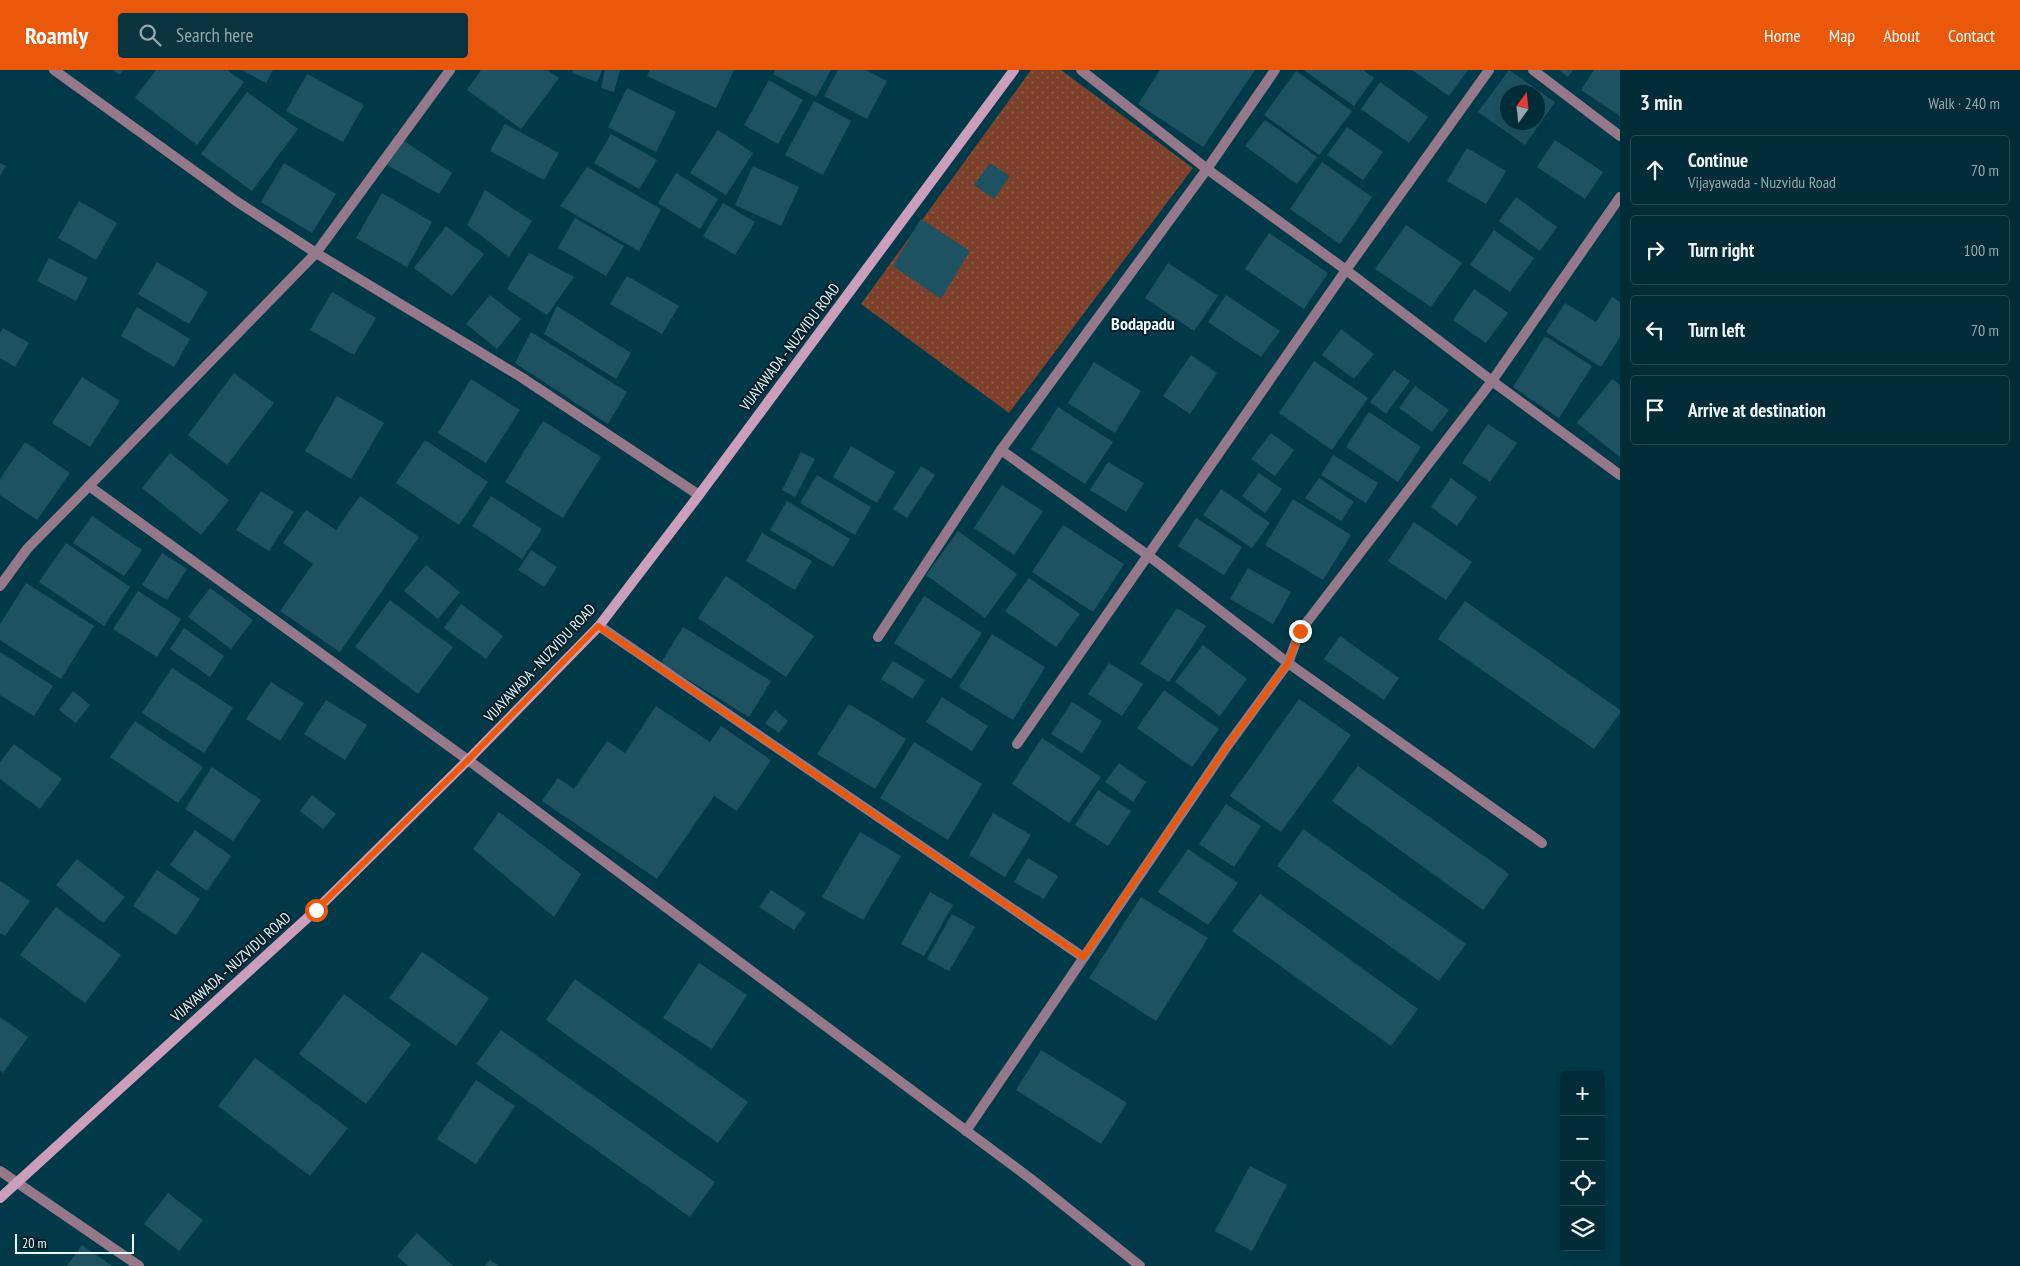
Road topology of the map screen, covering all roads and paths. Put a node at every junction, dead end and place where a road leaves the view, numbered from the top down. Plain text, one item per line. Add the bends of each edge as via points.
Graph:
1 (54, 70) edge
2 (450, 70) edge
3 (1014, 70) edge
4 (1081, 70) edge
5 (1275, 70) edge
6 (1489, 70) edge
7 (1533, 70) edge
8 (1620, 136) edge
9 (1207, 169) junction
10 (1620, 197) edge
11 (316, 253) junction
12 (1346, 270) junction
13 (1492, 381) junction
14 (1001, 450) junction
15 (1620, 475) edge
16 (89, 486) junction
17 (699, 495) junction
18 (1149, 556) junction
19 (0, 586) edge
20 (598, 626) junction
21 (878, 637) dead end
22 (1288, 663) junction
23 (1017, 744) dead end
24 (468, 760) junction
25 (1542, 842) dead end
26 (1083, 957) junction
27 (966, 1131) junction
28 (0, 1171) edge
29 (16, 1182) junction
30 (0, 1198) edge
31 (139, 1266) edge
32 (1140, 1266) edge

1 - 11 street via 236,202
2 - 11 street
3 - 17 street, VIJAYAWADA - NUZVIDU ROAD
4 - 9 street
5 - 9 street
6 - 12 street
7 - 8 street
9 - 12 street
9 - 14 street
10 - 13 street
11 - 16 street
11 - 17 street via 521,377
12 - 13 street
12 - 18 street
13 - 15 street
13 - 22 street via 1300,631
14 - 18 street
14 - 21 street
16 - 19 street via 27,549
16 - 24 street
17 - 20 street, VIJAYAWADA - NUZVIDU ROAD
18 - 22 street
18 - 23 street
20 - 24 street, VIJAYAWADA - NUZVIDU ROAD
20 - 26 street
22 - 25 street
22 - 26 street
24 - 27 street
24 - 29 street, VIJAYAWADA - NUZVIDU ROAD via 316,910
26 - 27 street
27 - 32 street
28 - 29 street
29 - 30 street, VIJAYAWADA - NUZVIDU ROAD
29 - 31 street

